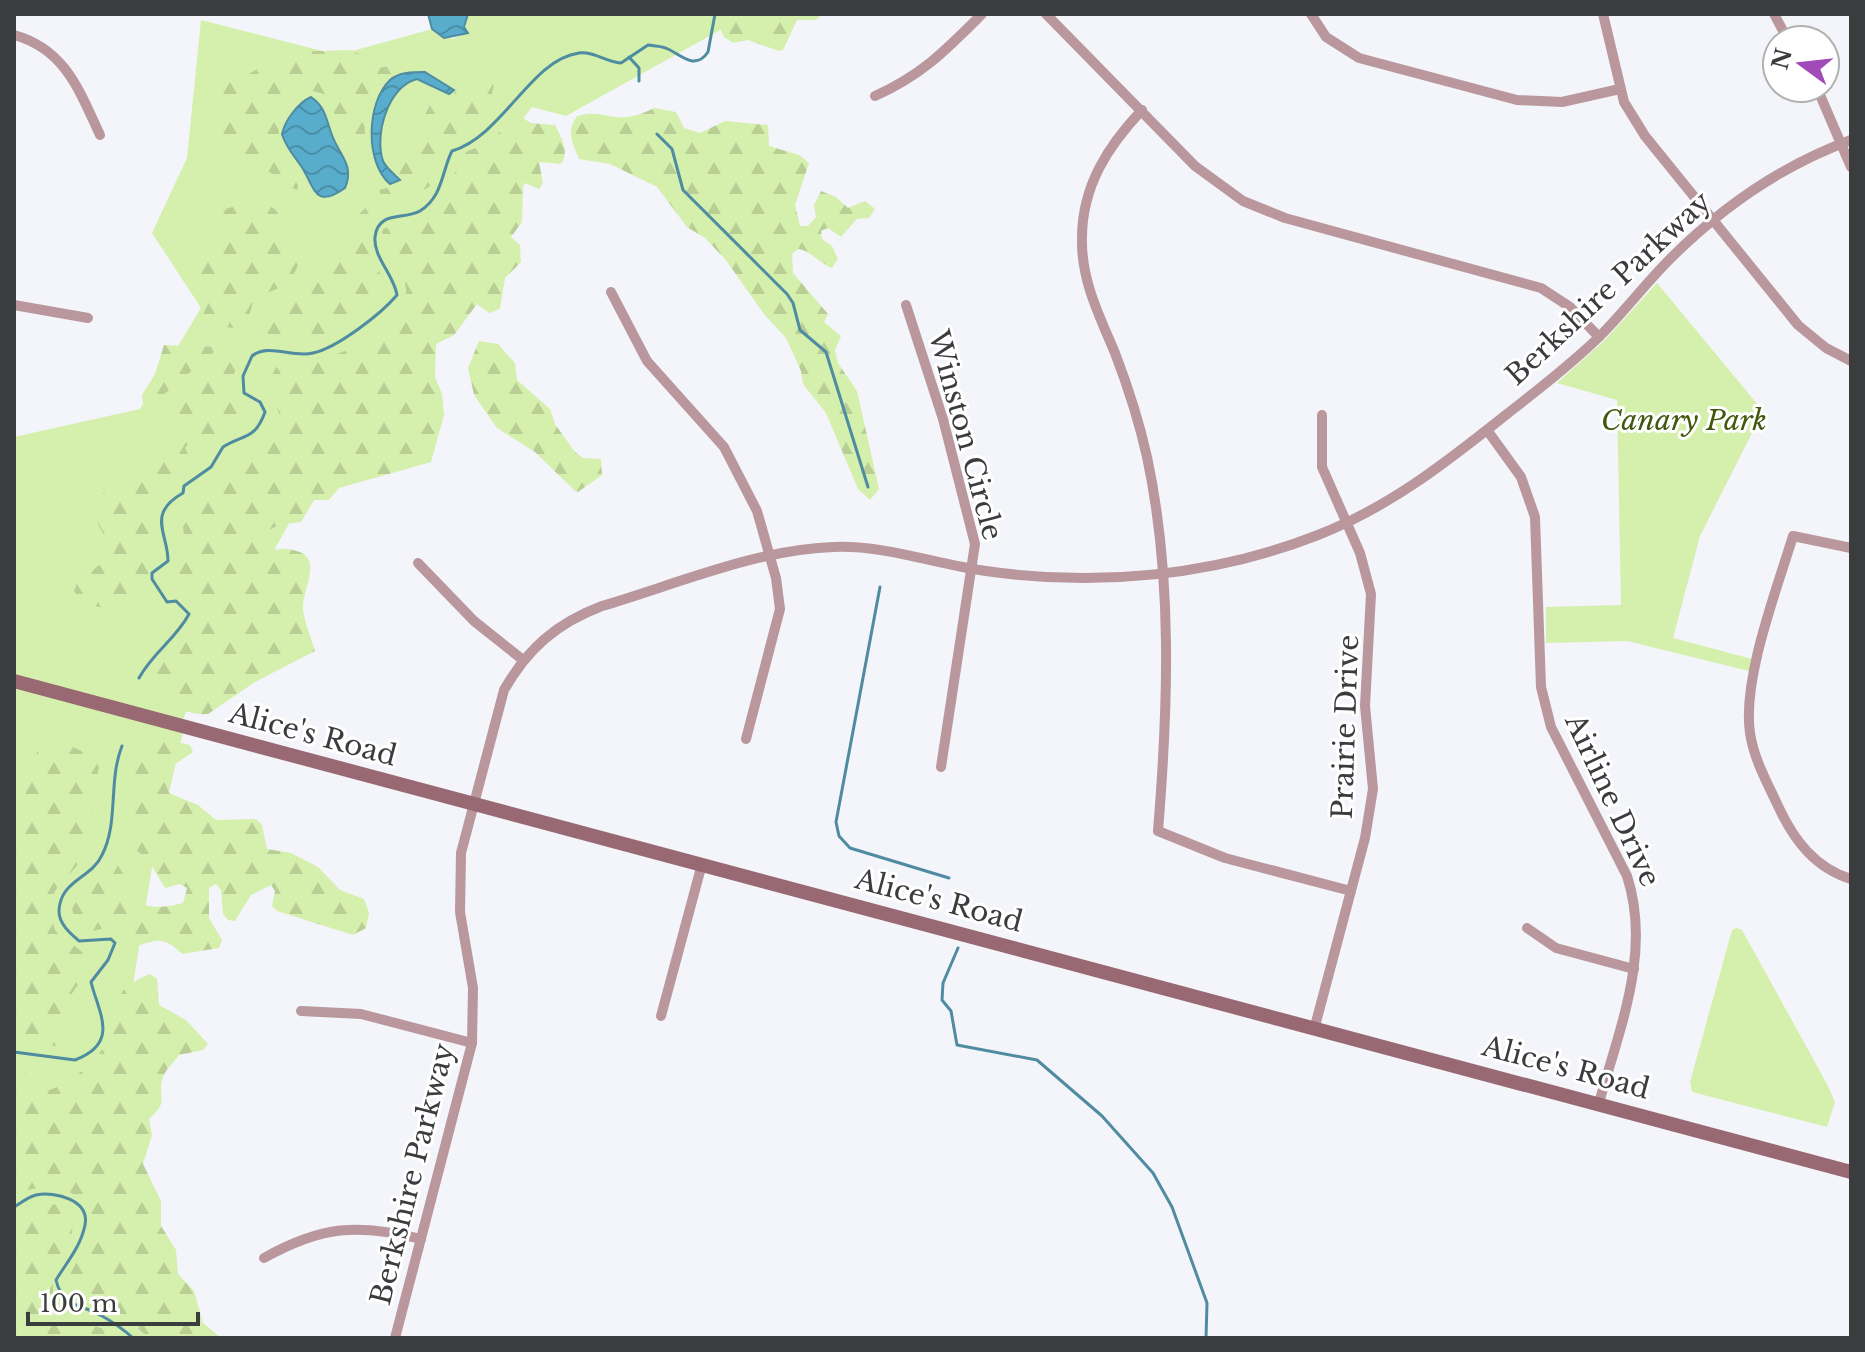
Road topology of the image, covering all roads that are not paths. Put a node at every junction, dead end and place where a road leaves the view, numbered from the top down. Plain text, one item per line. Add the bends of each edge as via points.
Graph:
1 (982, 14) edge
2 (1046, 14) edge
3 (1311, 14) edge
4 (1603, 14) edge
5 (14, 35) edge
6 (1620, 89) junction
7 (875, 96) dead end
8 (1826, 104) edge
9 (1142, 110) junction
10 (100, 135) dead end
11 (1846, 142) edge
12 (1851, 167) edge
13 (1713, 219) junction
14 (611, 292) dead end
15 (14, 305) edge
16 (906, 305) dead end
17 (88, 318) dead end
18 (1599, 337) junction
19 (1851, 361) edge
20 (1322, 415) dead end
21 (1487, 430) junction
22 (1345, 523) junction
23 (1851, 548) edge
24 (770, 556) junction
25 (418, 563) dead end
26 (973, 569) junction
27 (1160, 574) junction
28 (523, 660) junction
29 (14, 681) edge
30 (746, 739) dead end
31 (941, 767) dead end
32 (471, 803) junction
33 (702, 864) junction
34 (1851, 879) edge
35 (1351, 891) junction
36 (1527, 928) dead end
37 (1634, 969) junction
38 (301, 1011) dead end
39 (661, 1016) dead end
40 (1315, 1026) junction
41 (472, 1043) junction
42 (1599, 1103) junction
43 (1851, 1172) edge
44 (421, 1239) junction
45 (264, 1258) dead end
46 (395, 1338) edge

1 - 7 street via 931,65
2 - 9 street
3 - 6 street via 1334,44 1359,58 1517,100 1562,102
4 - 6 street
5 - 10 street via 57,56 71,73
6 - 13 street via 1632,118
8 - 11 street
9 - 18 street via 1207,176 1263,211 1541,288 1570,307
9 - 27 street via 1100,165 1086,204 1082,237 1088,288 1142,436
11 - 12 street
11 - 13 street, Berkshire Parkway via 1765,183
13 - 18 street, Berkshire Parkway
13 - 19 street via 1798,325
14 - 24 street via 647,361 737,467
15 - 17 street
16 - 26 street, Winston Circle via 972,531
18 - 21 street, Berkshire Parkway
20 - 22 street, Prairie Drive via 1322,467
21 - 22 street, Berkshire Parkway via 1423,480
21 - 37 street, Airline Drive via 1521,477 1535,517 1545,707 1627,876 1638,922
22 - 27 street, Berkshire Parkway via 1235,562
22 - 35 street, Prairie Drive via 1366,572 1373,615 1365,706 1371,812
23 - 34 street via 1793,536 1750,693 1750,736 1798,841 1824,867
24 - 26 street, Berkshire Parkway via 859,547
24 - 28 street, Berkshire Parkway via 580,615 550,633
24 - 30 street via 779,593 778,624
25 - 28 street via 474,621
26 - 27 street, Berkshire Parkway via 1073,577
26 - 31 street, Winston Circle
27 - 35 street via 1166,691 1158,831 1225,858
28 - 32 street, Berkshire Parkway via 496,710
29 - 32 main road, Alice's Road
32 - 33 main road, Alice's Road
32 - 41 street, Berkshire Parkway via 459,875 473,988
33 - 39 street
33 - 40 main road, Alice's Road
35 - 40 street, Prairie Drive
36 - 37 street via 1556,948
37 - 42 street, Airline Drive
38 - 41 street via 361,1014
40 - 42 main road, Alice's Road
41 - 44 street, Berkshire Parkway
42 - 43 main road, Alice's Road
44 - 45 street via 370,1228 329,1230
44 - 46 street, Berkshire Parkway

